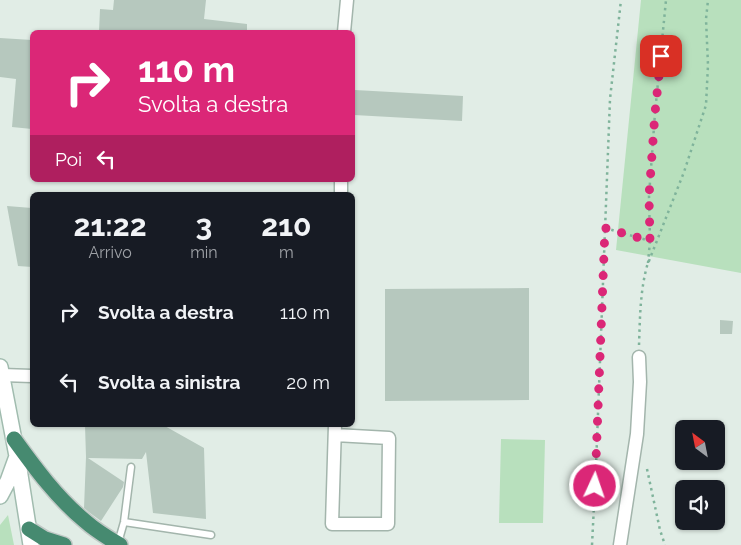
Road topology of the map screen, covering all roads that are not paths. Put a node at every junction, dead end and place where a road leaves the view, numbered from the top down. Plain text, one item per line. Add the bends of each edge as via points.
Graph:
1 (347, 0) edge
2 (344, 30) edge
3 (638, 356) road end
4 (1, 371) edge
5 (30, 376) edge
6 (335, 430) edge
7 (14, 439) junction
8 (17, 456) junction
9 (131, 467) dead end
10 (0, 496) edge
11 (124, 522) junction
12 (29, 529) junction
13 (211, 534) dead end
14 (119, 544) edge
15 (31, 545) edge
16 (64, 545) edge
17 (620, 545) edge

1 - 2 street
3 - 17 street via 640,382 636,451
4 - 5 street
4 - 7 main road
6 - 6 street via 332,524 388,524 388,438
7 - 8 main road
7 - 14 highway via 72,510
8 - 10 main road
8 - 12 main road
9 - 11 lane
11 - 13 lane
11 - 14 lane
12 - 15 main road
12 - 16 highway via 44,539

